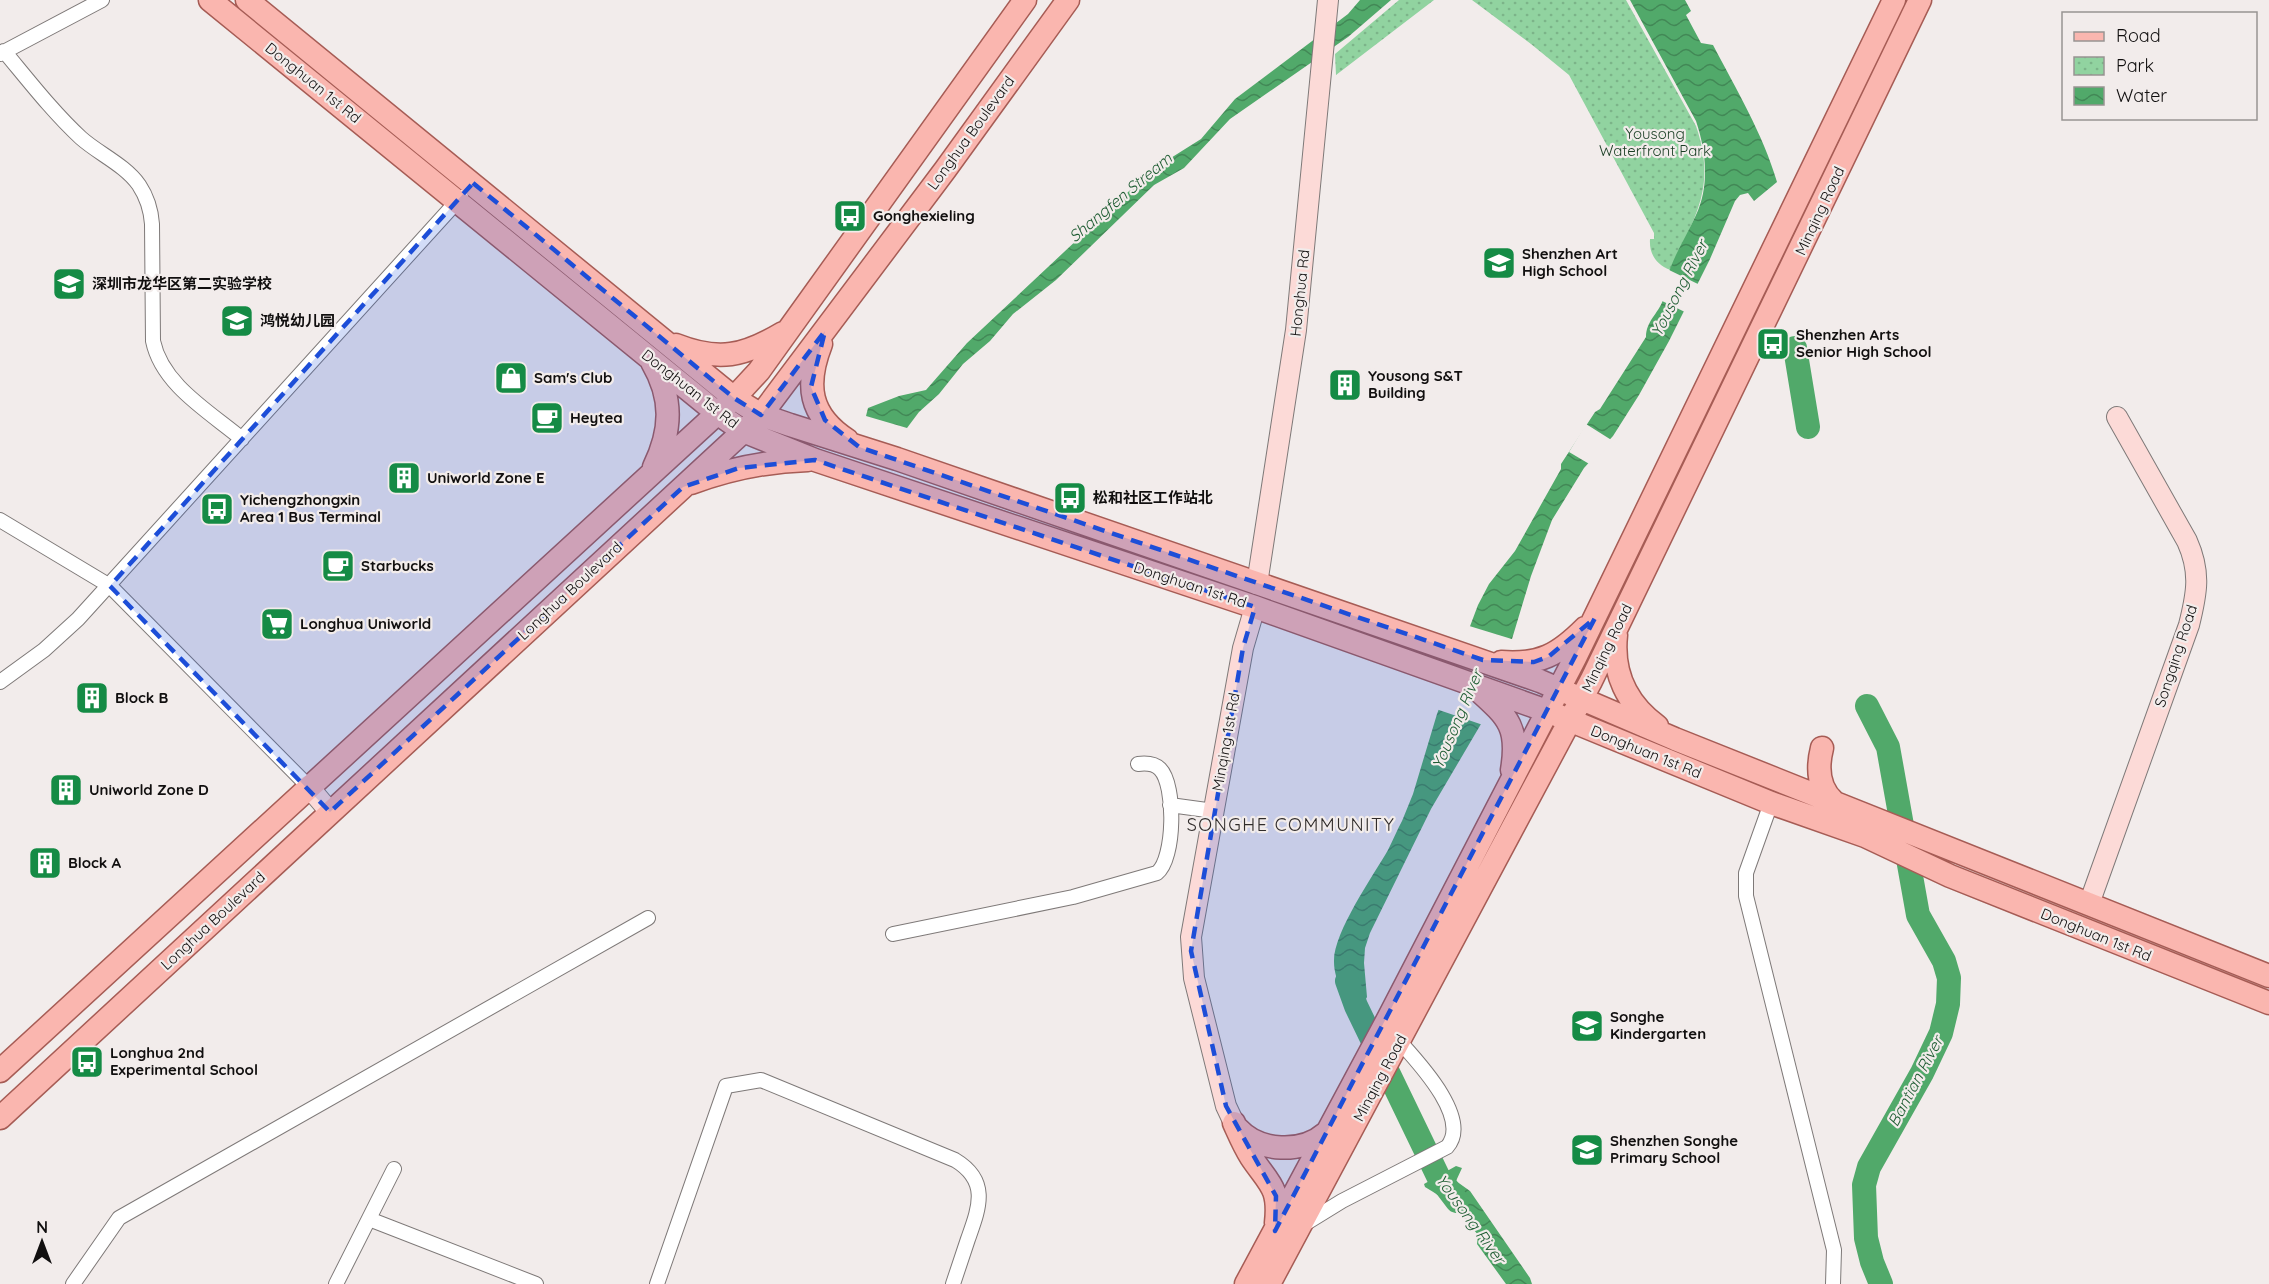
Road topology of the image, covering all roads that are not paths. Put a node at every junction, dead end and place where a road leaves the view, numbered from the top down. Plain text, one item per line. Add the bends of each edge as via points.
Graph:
1 (102, 0) edge
2 (210, 0) edge
3 (247, 0) edge
4 (1025, 0) edge
5 (1068, 0) edge
6 (1894, 0) edge
7 (1920, 0) edge
8 (1327, 8) edge
9 (2, 52) edge
10 (473, 183) junction
11 (457, 201) junction
12 (787, 330) junction
13 (825, 331) junction
14 (664, 340) junction
15 (650, 358) junction
16 (726, 406) junction
17 (761, 415) junction
18 (2117, 417) dead end
19 (743, 431) junction
20 (833, 435) junction
21 (242, 439) junction
22 (815, 460) junction
23 (648, 477) junction
24 (683, 487) junction
25 (0, 520) edge
26 (1257, 584) junction
27 (110, 586) junction
28 (1255, 607) junction
29 (1595, 618) junction
30 (1618, 626) junction
31 (1512, 667) junction
32 (0, 682) edge
33 (1559, 690) junction
34 (1581, 700) junction
35 (1500, 701) junction
36 (1547, 711) junction
37 (1571, 721) junction
38 (1675, 739) junction
39 (1822, 748) dead end
40 (1138, 764) dead end
41 (1511, 781) junction
42 (308, 786) junction
43 (1834, 802) junction
44 (1771, 803) junction
45 (1170, 806) junction
46 (1214, 811) junction
47 (330, 812) junction
48 (2089, 904) junction
49 (648, 918) dead end
50 (892, 934) dead end
51 (2269, 976) edge
52 (2269, 1003) edge
53 (1400, 1042) junction
54 (0, 1071) edge
55 (0, 1118) edge
56 (1234, 1123) junction
57 (1326, 1133) junction
58 (394, 1169) dead end
59 (369, 1219) junction
60 (1301, 1226) junction
61 (1275, 1231) junction
62 (73, 1284) edge
63 (336, 1284) edge
64 (536, 1284) edge
65 (657, 1284) edge
66 (953, 1284) edge
67 (1246, 1284) edge
68 (1269, 1284) edge
69 (1833, 1284) edge

1 - 9 street
2 - 11 main road, Donghuan 1st Rd
3 - 10 main road, Donghuan 1st Rd
4 - 12 main road, Longhua Boulevard
5 - 13 main road, Longhua Boulevard
6 - 29 main road, Minqing Road
7 - 30 main road, Minqing Road
8 - 26 street, Honghua Rd via 1296,330
9 - 21 street via 84,141 131,176 144,193 152,224 156,354 168,376
10 - 11 street
10 - 14 main road, Donghuan 1st Rd
11 - 15 main road, Donghuan 1st Rd
11 - 21 street
12 - 14 main road via 740,354 723,356 687,350
12 - 16 main road, Longhua Boulevard via 759,371
13 - 17 main road, Longhua Boulevard
13 - 20 main road via 811,387 819,412
14 - 16 main road, Donghuan 1st Rd
15 - 16 main road, Donghuan 1st Rd
15 - 23 main road via 668,401 668,418 660,453
16 - 17 main road, Donghuan 1st Rd
16 - 19 main road, Donghuan 1st Rd
16 - 23 main road, Longhua Boulevard
17 - 19 main road, Longhua Boulevard
17 - 20 main road, Donghuan 1st Rd
18 - 48 street, Songqing Road via 2187,540 2195,558 2197,580 2189,625
19 - 22 main road, Donghuan 1st Rd
19 - 24 main road, Longhua Boulevard
20 - 26 main road, Donghuan 1st Rd
21 - 27 street
22 - 24 main road via 739,468
22 - 28 main road, Donghuan 1st Rd
23 - 42 main road, Longhua Boulevard
24 - 47 main road, Longhua Boulevard
25 - 27 street
26 - 31 main road, Donghuan 1st Rd via 1448,650
27 - 32 street via 44,650
27 - 42 street
28 - 35 main road, Donghuan 1st Rd via 1472,684
28 - 46 street, Minqing 1st Rd via 1242,648
29 - 31 main road via 1554,654
29 - 33 main road, Minqing Road
30 - 34 main road, Minqing Road
30 - 38 main road via 1615,657 1624,690 1643,714
31 - 33 main road, Donghuan 1st Rd
33 - 34 main road, Donghuan 1st Rd
33 - 36 main road, Minqing Road
34 - 37 main road, Minqing Road
34 - 38 main road, Donghuan 1st Rd
35 - 36 main road, Donghuan 1st Rd
35 - 41 main road via 1514,736
36 - 37 main road, Donghuan 1st Rd
36 - 41 main road, Minqing Road
37 - 44 main road, Donghuan 1st Rd
37 - 53 main road, Minqing Road
38 - 43 main road, Donghuan 1st Rd
39 - 43 main road via 1819,774 1825,792
40 - 45 street via 1151,764 1162,772
41 - 57 main road, Minqing Road
42 - 47 street
42 - 54 main road, Longhua Boulevard
43 - 48 main road, Donghuan 1st Rd
44 - 52 main road, Donghuan 1st Rd via 1865,836 1950,876
44 - 69 street via 1746,873 1746,896 1834,1250
45 - 46 street
45 - 50 street via 1168,850 1164,866 1157,873 1073,897
46 - 56 street, Minqing 1st Rd via 1191,951 1194,978 1226,1106
47 - 55 main road, Longhua Boulevard
48 - 51 main road, Donghuan 1st Rd
49 - 62 street via 119,1218
53 - 60 main road, Minqing Road
53 - 60 street via 1446,1102 1454,1133 1452,1141
56 - 57 main road via 1252,1141 1276,1147 1309,1143
56 - 61 main road via 1276,1196
57 - 61 main road, Minqing Road
58 - 59 street
59 - 63 street
59 - 64 street
60 - 68 main road, Minqing Road
61 - 67 main road, Minqing Road
65 - 66 street via 726,1086 761,1080 955,1160 968,1170 977,1184 979,1208

